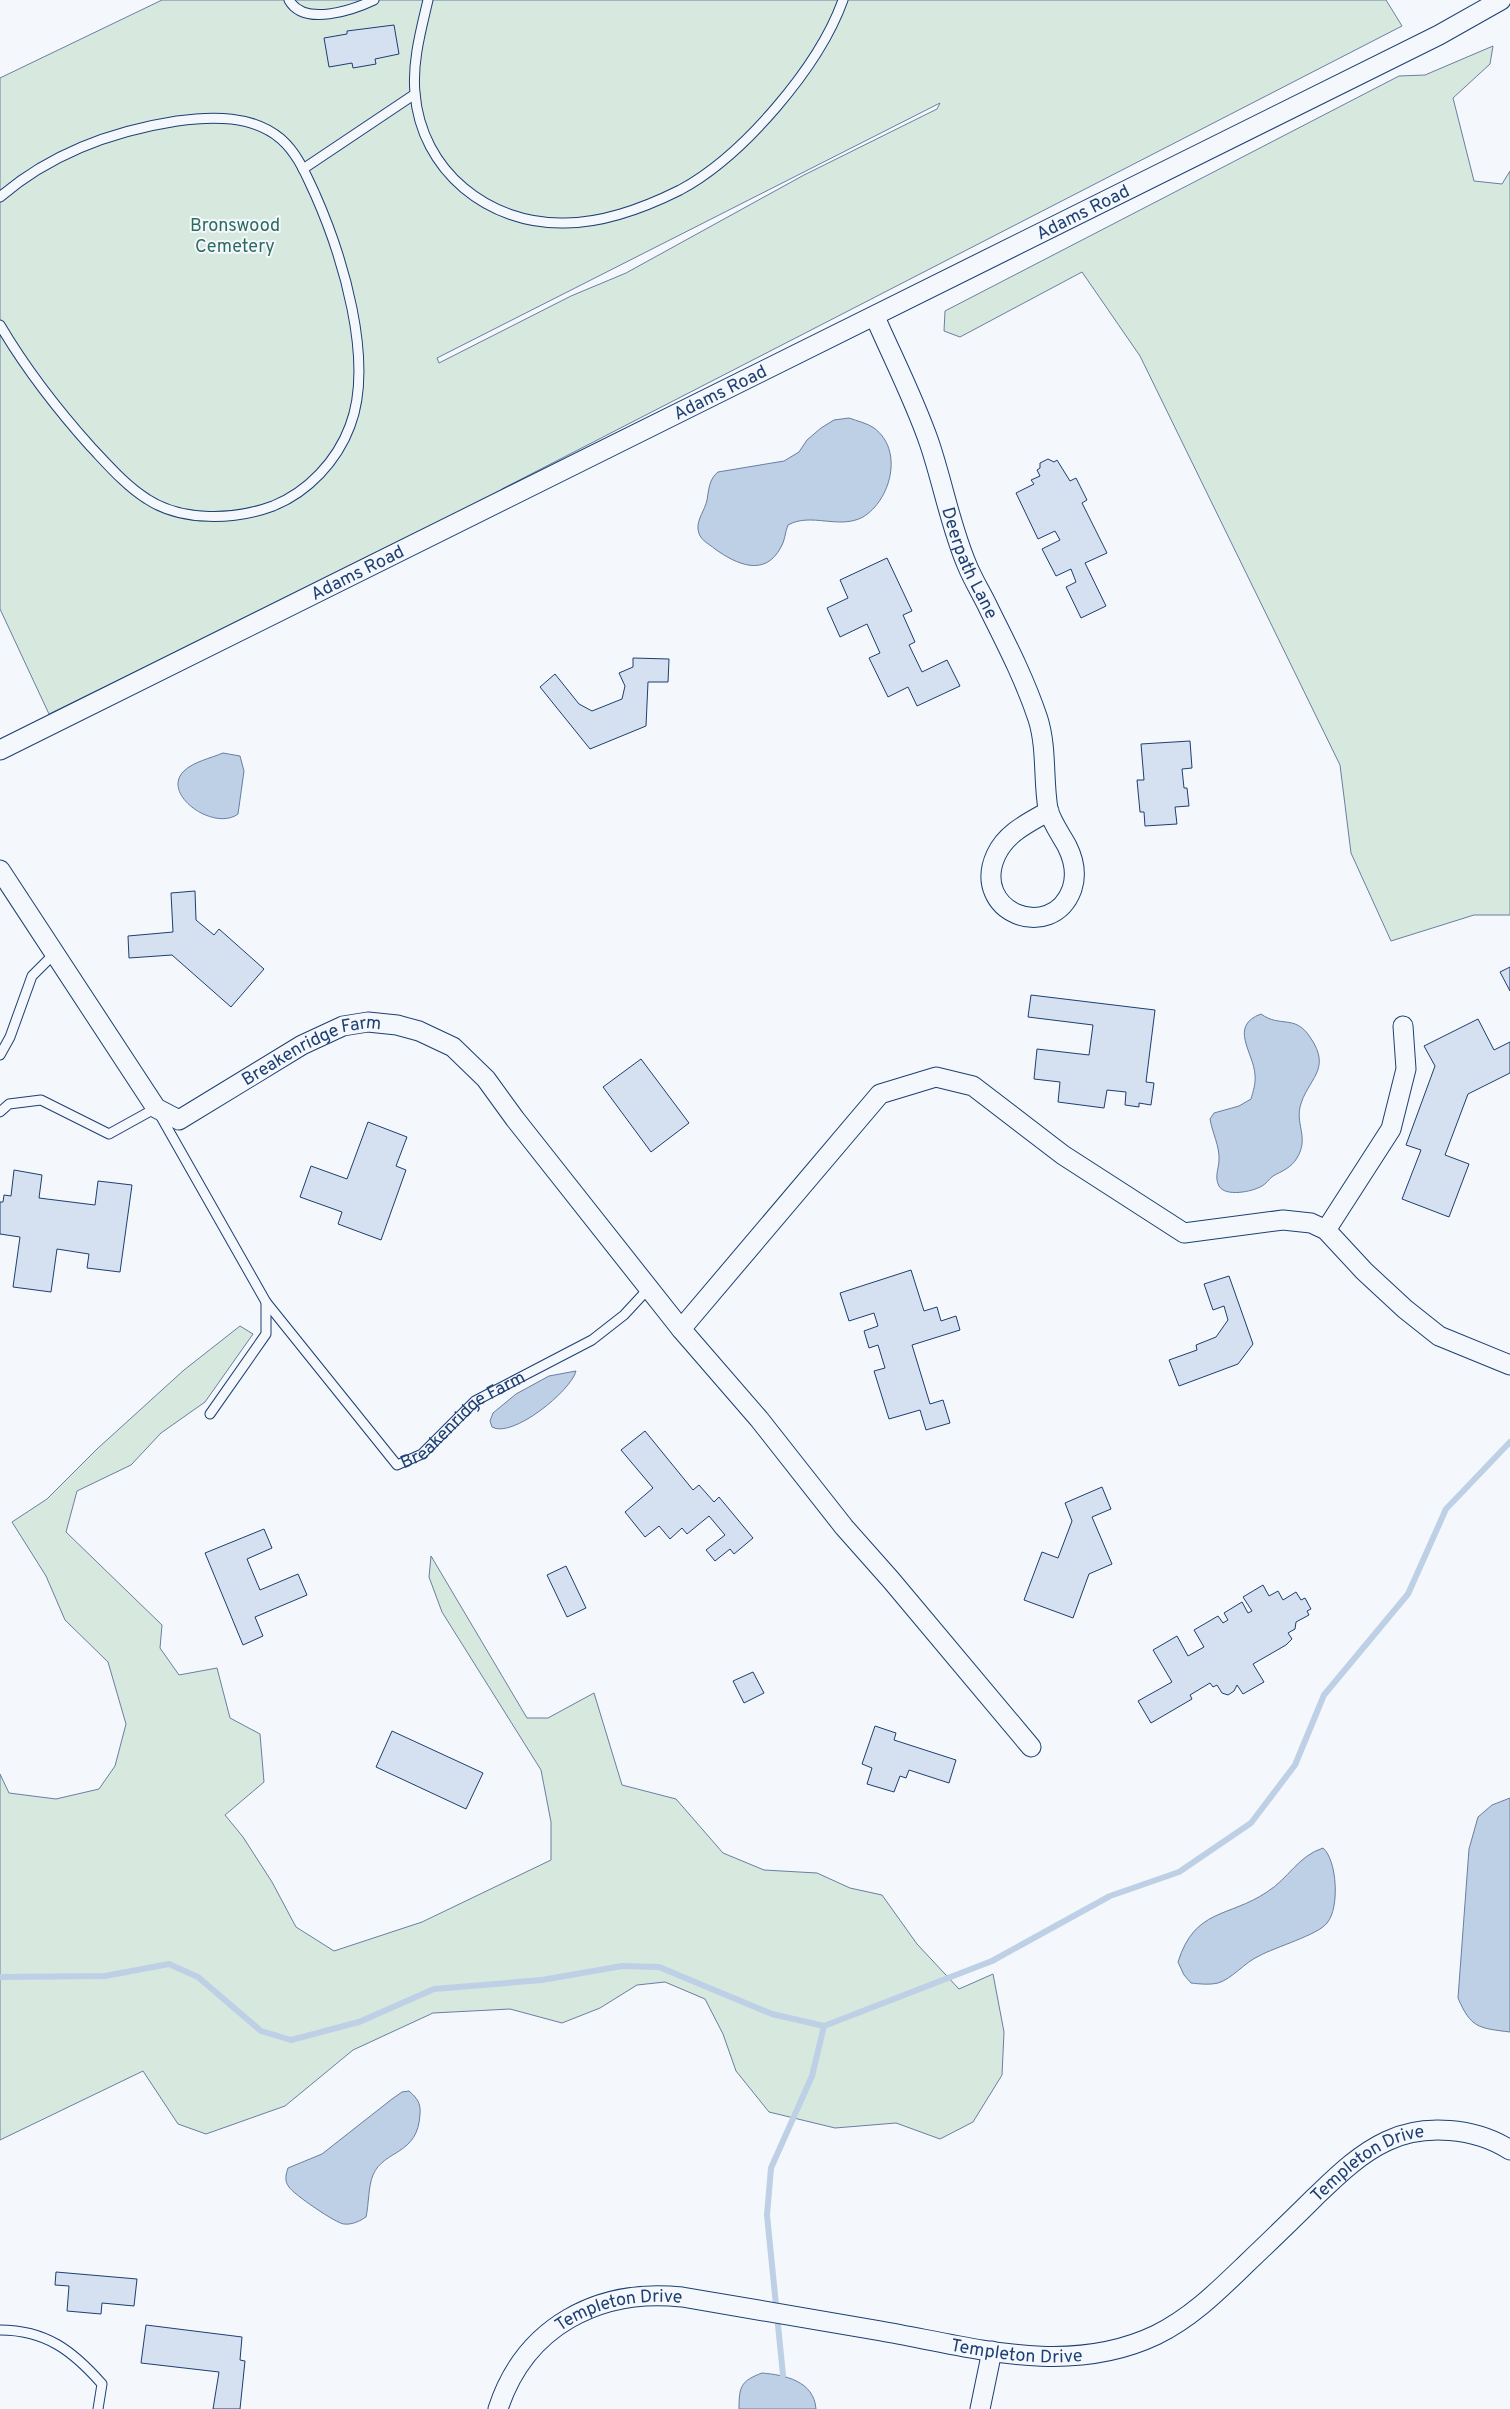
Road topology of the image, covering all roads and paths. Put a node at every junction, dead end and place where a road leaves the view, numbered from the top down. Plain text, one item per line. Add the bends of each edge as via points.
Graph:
1 (374, 0) edge
2 (428, 0) edge
3 (843, 0) edge
4 (1501, 0) edge
5 (291, 2) edge
6 (415, 94) junction
7 (303, 168) junction
8 (0, 197) edge
9 (876, 316) junction
10 (0, 325) edge
11 (0, 750) edge
12 (1049, 811) junction
13 (0, 870) edge
14 (54, 954) junction
15 (1402, 1026) dead end
16 (0, 1056) edge
17 (156, 1108) junction
18 (0, 1112) edge
19 (1326, 1230) junction
20 (649, 1288) junction
21 (266, 1302) junction
22 (681, 1329) junction
23 (1510, 1365) edge
24 (210, 1414) dead end
25 (1031, 1747) dead end
26 (1510, 2150) edge
27 (0, 2330) edge
28 (992, 2351) junction
29 (98, 2409) edge
30 (498, 2409) edge
31 (980, 2409) edge

1 - 5 lane via 353,9 317,14 297,10
2 - 6 lane via 414,67
3 - 6 lane via 819,49 785,96 742,144 711,171 680,190 597,220 565,224 538,222 513,216 474,198 454,181 429,145 420,122
4 - 9 street, Adams Road via 1439,35
6 - 7 lane
7 - 8 lane via 281,139 258,125 230,119 186,120 144,126 82,147 32,171
7 - 10 lane via 330,228 343,270 357,347 357,402 342,444 330,462 296,494 278,504 256,512 216,516 169,509 148,500 107,464 69,422 27,368
9 - 11 street, Adams Road
9 - 12 street, Deerpath Lane via 929,442 967,566 1018,668 1038,720 1045,752
12 - 12 street, Deerpath Lane via 1071,854 1076,878 1068,900 1055,914 1016,916 997,898 991,882 993,862 1002,842
13 - 14 street, Breakenridge Farm
14 - 16 lane via 32,976
14 - 17 street, Breakenridge Farm
15 - 19 street via 1406,1069 1391,1129
17 - 18 lane via 109,1134 41,1100 9,1104
17 - 20 street, Breakenridge Farm via 179,1120 302,1045 343,1026 368,1022 419,1031 453,1047 486,1079
17 - 21 lane
19 - 22 street via 1311,1223 1283,1220 1184,1233 1063,1154 973,1086 936,1077 880,1094
19 - 23 street via 1405,1310 1439,1336
20 - 21 lane, Breakenridge Farm via 624,1315 592,1340 475,1401 422,1454 397,1464
20 - 22 street, Breakenridge Farm
21 - 24 lane via 266,1334
22 - 25 street, Breakenridge Farm
26 - 28 street, Templeton Drive via 1480,2136 1455,2132 1412,2132 1388,2140 1360,2156 1208,2301 1184,2320 1156,2335 1132,2345 1080,2356 1031,2356
27 - 29 lane via 47,2338 84,2364 102,2384
28 - 30 street, Templeton Drive via 656,2294 628,2296 560,2322 517,2366
28 - 31 street

